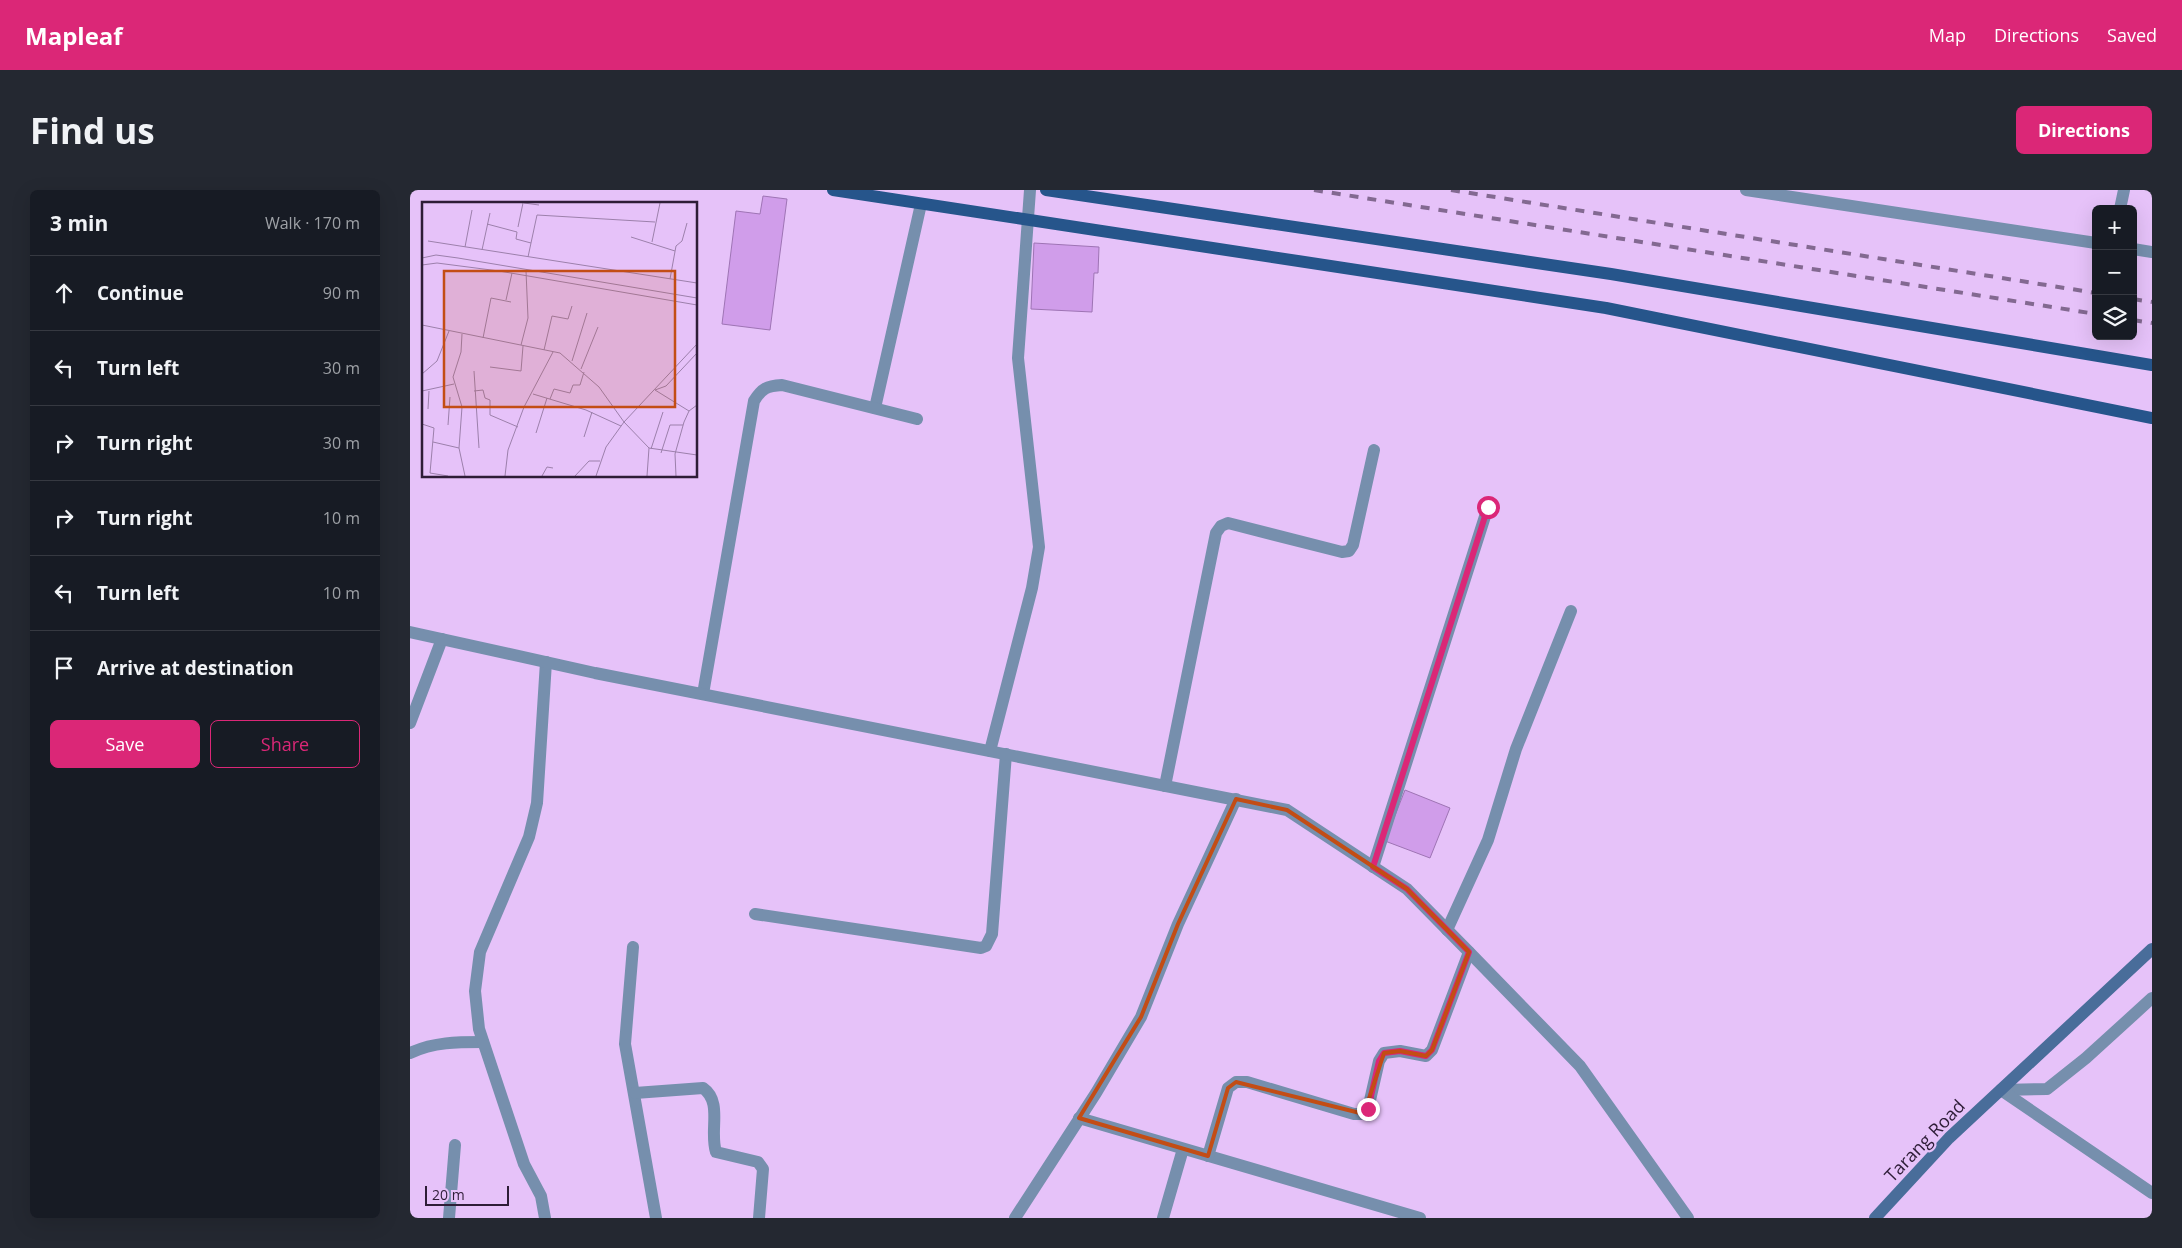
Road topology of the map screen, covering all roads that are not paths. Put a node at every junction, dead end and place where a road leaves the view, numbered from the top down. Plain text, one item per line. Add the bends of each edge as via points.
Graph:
1 (832, 190) edge
2 (1030, 190) edge
3 (1046, 190) edge
4 (1746, 190) edge
5 (2124, 190) edge
6 (921, 204) junction
7 (2121, 205) edge
8 (1028, 221) junction
9 (2092, 242) edge
10 (2137, 250) edge
11 (2152, 252) edge
12 (2152, 364) edge
13 (875, 408) junction
14 (2152, 418) edge
15 (917, 419) dead end
16 (1374, 450) dead end
17 (1488, 507) dead end
18 (1571, 611) dead end
19 (410, 632) edge
20 (442, 639) junction
21 (546, 662) junction
22 (702, 694) junction
23 (410, 723) edge
24 (990, 751) junction
25 (1006, 754) junction
26 (1165, 786) junction
27 (1236, 799) junction
28 (1373, 867) junction
29 (755, 914) dead end
30 (1447, 930) junction
31 (633, 947) dead end
32 (2152, 950) edge
33 (1469, 952) junction
34 (2152, 998) edge
35 (483, 1042) junction
36 (410, 1053) edge
37 (2001, 1090) junction
38 (635, 1093) junction
39 (1079, 1118) junction
40 (455, 1145) dead end
41 (1183, 1149) junction
42 (1208, 1156) junction
43 (2152, 1193) edge
44 (449, 1218) edge
45 (545, 1218) edge
46 (656, 1218) edge
47 (759, 1218) edge
48 (1015, 1218) edge
49 (1163, 1218) edge
50 (1420, 1218) edge
51 (1688, 1218) edge
52 (1875, 1218) edge

1 - 6 main road
2 - 8 street
3 - 12 main road via 1611,274
4 - 9 street
5 - 7 street
6 - 8 main road
6 - 13 street
8 - 14 main road via 1606,308
8 - 24 street via 1018,358 1039,547 1032,588
10 - 11 street
13 - 15 street
13 - 22 street via 782,385 769,385 760,390 754,401
16 - 26 street via 1349,551 1342,552 1228,523 1216,533
17 - 28 street
18 - 30 street via 1516,749 1488,840
19 - 20 street
20 - 21 street
20 - 23 street
21 - 22 street
21 - 35 street via 537,803 529,837 480,952 475,991
22 - 24 street
24 - 25 street
25 - 26 street
25 - 29 street via 992,934 986,946 981,948
26 - 27 street
27 - 28 street via 1287,810
27 - 39 street via 1178,924 1141,1018
28 - 30 street via 1407,889
30 - 33 street
31 - 38 street via 625,1044
32 - 37 main road, Tarang Road
33 - 42 street via 1432,1050 1426,1056 1400,1051 1384,1053 1364,1114 1354,1114 1247,1082 1236,1082 1228,1088
33 - 51 street via 1580,1066
34 - 37 street via 2047,1089
35 - 36 street via 443,1043
35 - 45 street via 524,1164 541,1196
37 - 43 street
37 - 52 main road, Tarang Road via 1948,1138
38 - 46 street
38 - 47 street via 703,1088 710,1093 714,1099 713,1143 716,1152 758,1162 763,1169
39 - 41 street
39 - 48 street
40 - 44 street
41 - 42 street
41 - 49 street
42 - 50 street

